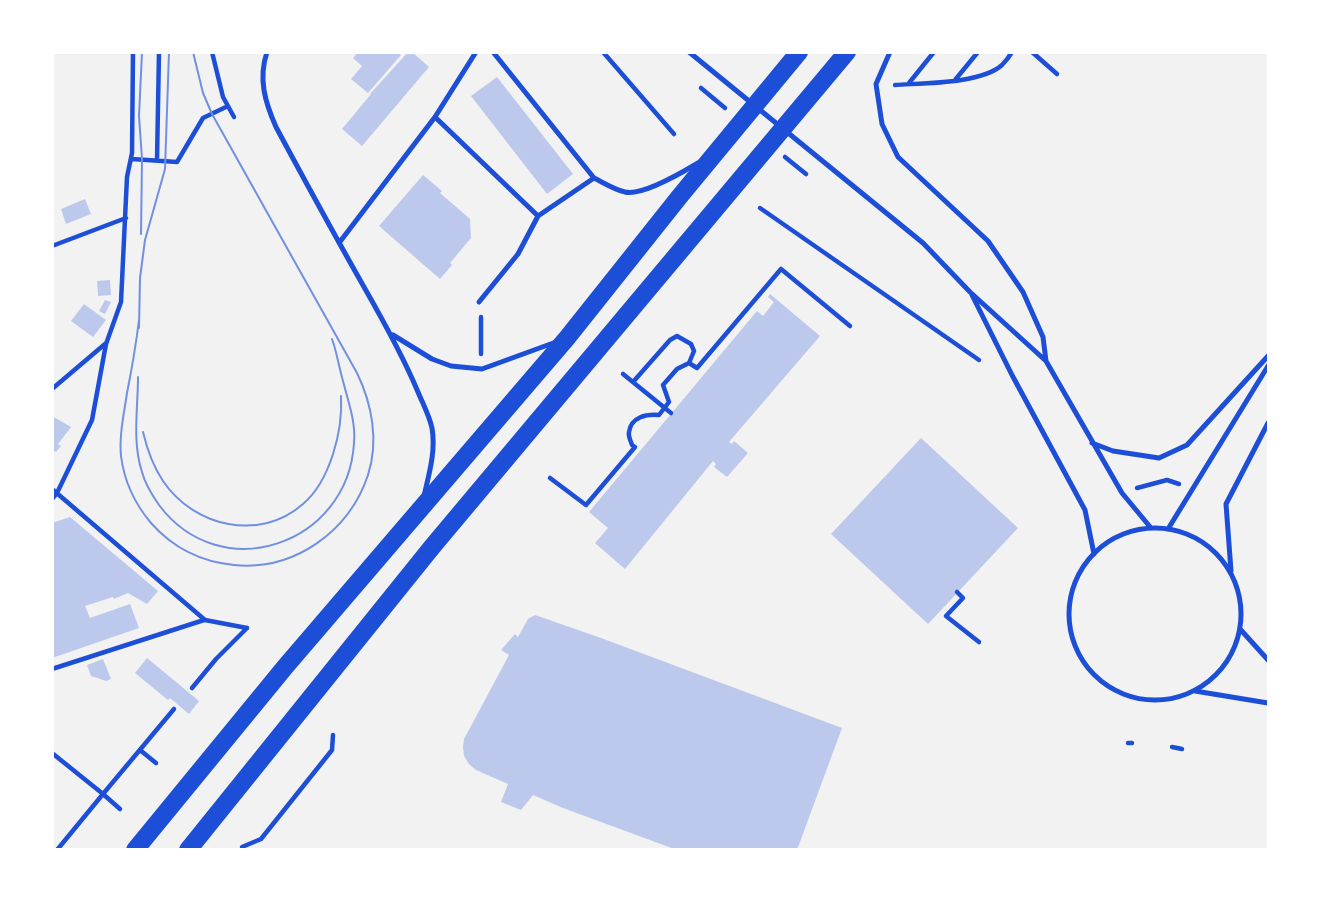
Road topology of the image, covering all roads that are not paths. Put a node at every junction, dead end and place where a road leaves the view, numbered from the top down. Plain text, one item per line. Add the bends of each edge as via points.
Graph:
1 (267, 52) edge
2 (476, 52) edge
3 (493, 52) edge
4 (689, 52) edge
5 (799, 52) edge
6 (847, 52) edge
7 (890, 52) edge
8 (435, 117) junction
9 (719, 150) junction
10 (594, 178) junction
11 (538, 216) junction
12 (339, 243) junction
13 (970, 292) junction
14 (478, 302) road end
15 (390, 333) junction
16 (567, 338) junction
17 (1269, 356) edge
18 (1046, 361) junction
19 (1269, 366) edge
20 (1269, 423) edge
21 (1092, 443) junction
22 (421, 510) junction
23 (1151, 528) junction
24 (1168, 529) junction
25 (1094, 554) junction
26 (1232, 574) junction
27 (1240, 629) junction
28 (1269, 660) edge
29 (1195, 691) junction
30 (1269, 703) edge
31 (135, 849) edge
32 (188, 849) edge

1 - 12 lane via 262,83 268,107
2 - 8 lane
3 - 10 lane
4 - 13 lane via 923,243
5 - 9 main road
6 - 32 main road via 432,547
7 - 18 lane via 876,84 882,124 898,157 988,241 1023,292 1043,337
8 - 11 lane
8 - 12 lane
9 - 10 lane via 636,192
9 - 16 main road
10 - 11 lane
11 - 14 lane via 518,254
12 - 15 lane
13 - 18 lane
13 - 25 lane via 1084,510
15 - 16 lane via 432,359 482,369
15 - 22 lane via 432,427 432,463
16 - 22 main road
17 - 21 lane via 1187,446 1159,458
18 - 21 lane
19 - 24 lane
20 - 26 lane via 1226,504
21 - 23 lane via 1122,493
22 - 31 main road
23 - 24 lane
23 - 25 lane via 1120,536
24 - 26 lane via 1205,544
25 - 29 lane via 1074,584 1069,619 1088,668 1121,693 1141,699 1161,700
26 - 27 lane via 1241,601
27 - 28 lane
27 - 29 lane via 1225,665
29 - 30 lane

